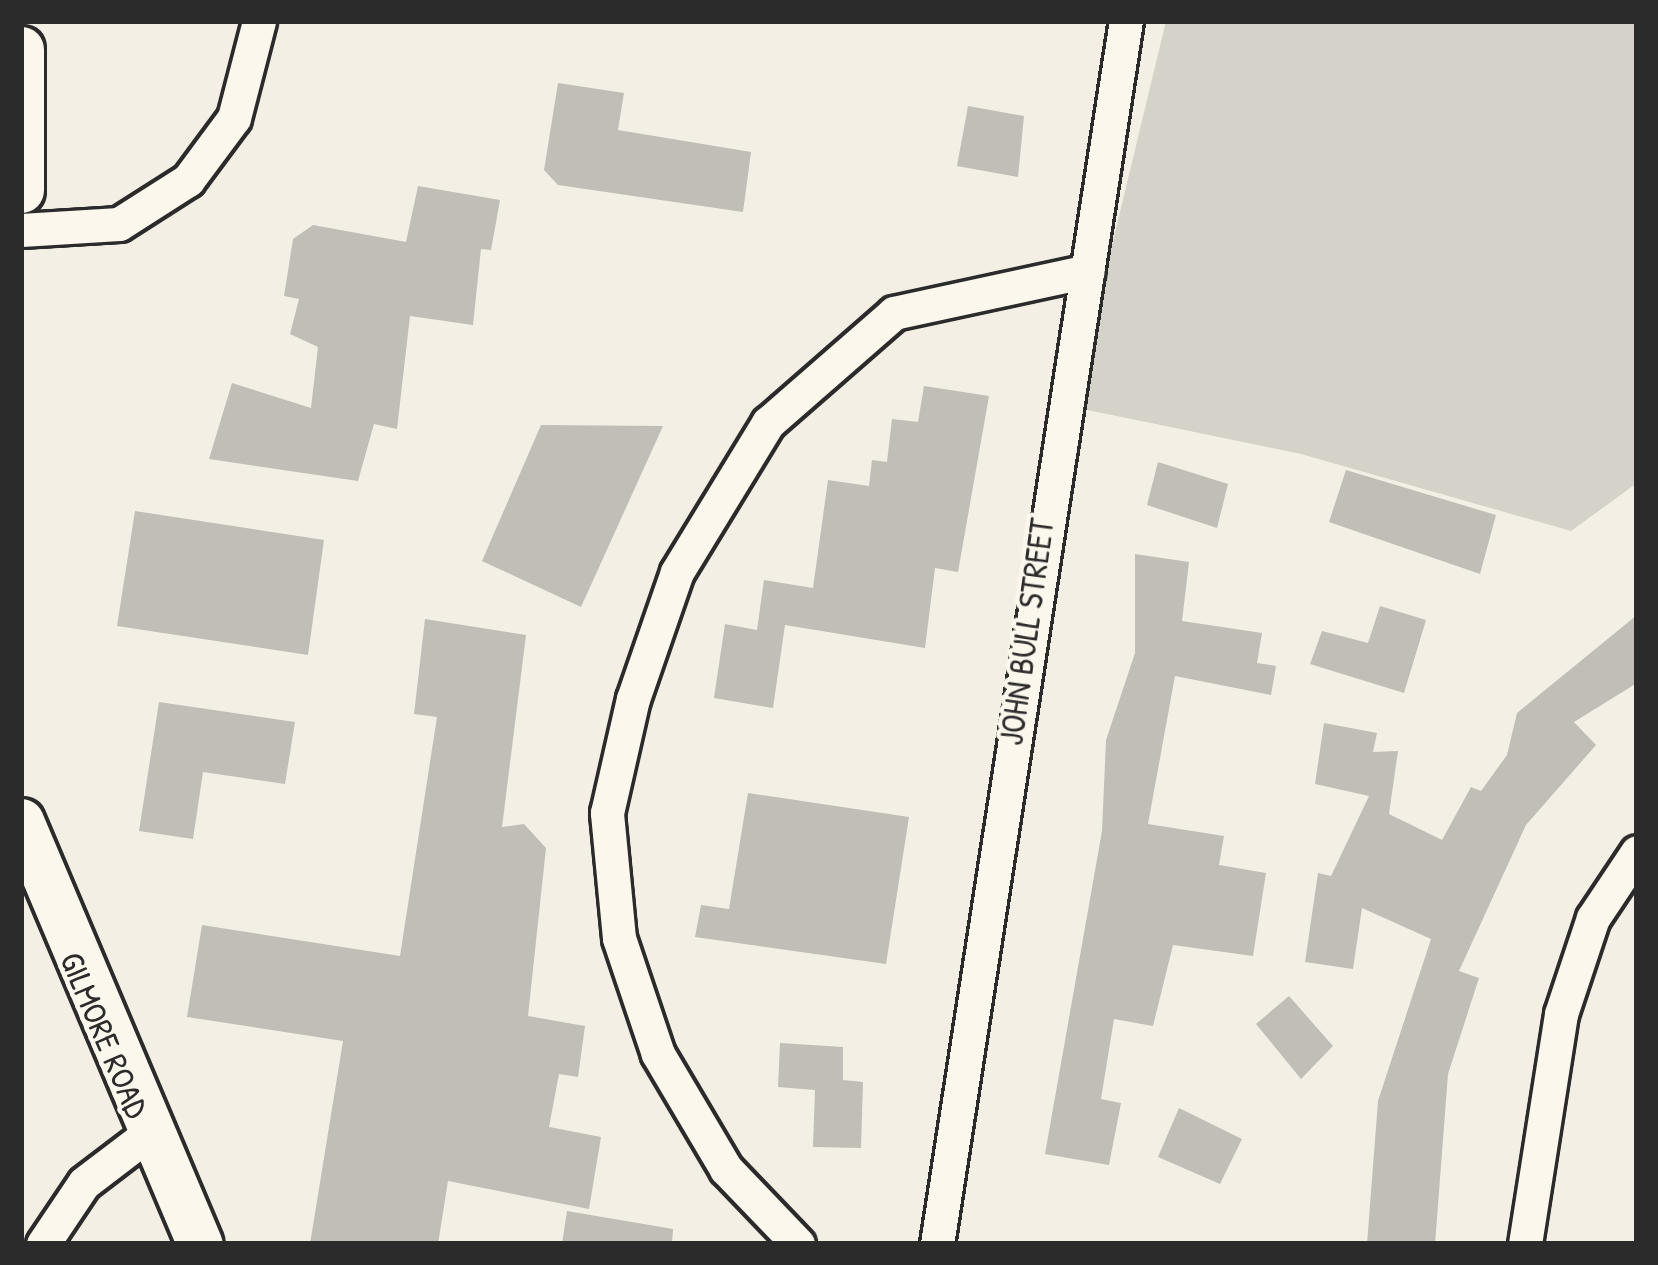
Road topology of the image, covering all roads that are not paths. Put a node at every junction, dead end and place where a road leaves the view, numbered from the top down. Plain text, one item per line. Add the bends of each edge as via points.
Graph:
1 (259, 21) edge
2 (1126, 21) edge
3 (21, 49) edge
4 (21, 190) edge
5 (21, 230) edge
6 (1088, 271) junction
7 (21, 821) edge
8 (1637, 852) edge
9 (147, 1135) junction
10 (43, 1244) edge
11 (200, 1244) edge
12 (798, 1244) edge
13 (937, 1244) edge
14 (1525, 1244) edge

1 - 5 street via 246,91 188,180 119,224
2 - 6 street, JOHN BULL STREET
3 - 4 street
6 - 12 street via 894,313 768,423 677,572 633,699 607,813 619,938 658,1054 726,1169
6 - 13 street, JOHN BULL STREET
7 - 9 street, GILMORE ROAD
8 - 14 street via 1593,918 1561,1014
9 - 10 street via 84,1184
9 - 11 street, GILMORE ROAD

